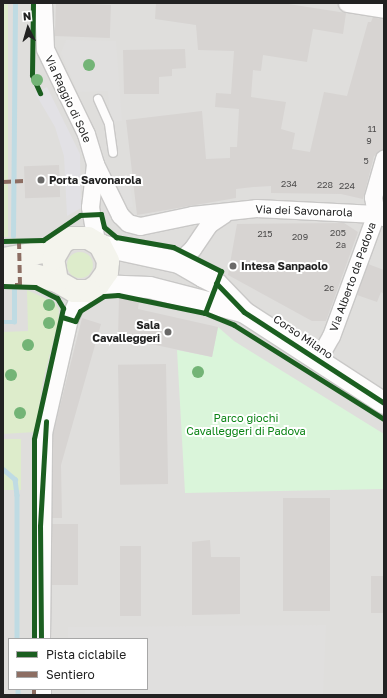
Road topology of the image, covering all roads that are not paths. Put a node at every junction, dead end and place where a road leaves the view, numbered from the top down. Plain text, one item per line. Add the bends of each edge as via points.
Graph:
1 (43, 3) edge
2 (347, 3) edge
3 (384, 9) edge
4 (98, 99) dead end
5 (113, 153) dead end
6 (384, 159) edge
7 (95, 164) junction
8 (224, 214) junction
9 (380, 216) edge
10 (63, 242) junction
11 (98, 243) junction
12 (7, 257) edge
13 (178, 262) junction
14 (3, 275) edge
15 (57, 281) junction
16 (94, 288) junction
17 (244, 312) junction
18 (318, 359) junction
19 (384, 403) edge
20 (41, 638) edge

1 - 7 street, Via Raggio di Sole via 45,49 86,134
2 - 3 street
4 - 5 lane via 109,124
6 - 9 street via 373,196
7 - 8 street, Via dei Savonarola via 120,215 133,225
7 - 11 street, Via Raggio di Sole via 90,207
8 - 9 street, Via dei Savonarola via 256,208
8 - 13 street, Via dei Savonarola via 209,224 192,250
9 - 18 street, Via Alberto da Padova via 331,336
10 - 11 main road via 79,237
10 - 12 main road via 42,252
10 - 15 main road via 53,259
11 - 13 street, Corso Milano
11 - 16 main road via 106,255 108,267
13 - 17 street, Corso Milano via 216,283
14 - 15 main road via 34,275
15 - 16 main road via 74,292
16 - 17 street, Corso Milano via 149,287
16 - 20 street via 77,301 68,319 43,433
17 - 18 street, Corso Milano
18 - 19 street, Corso Milano

